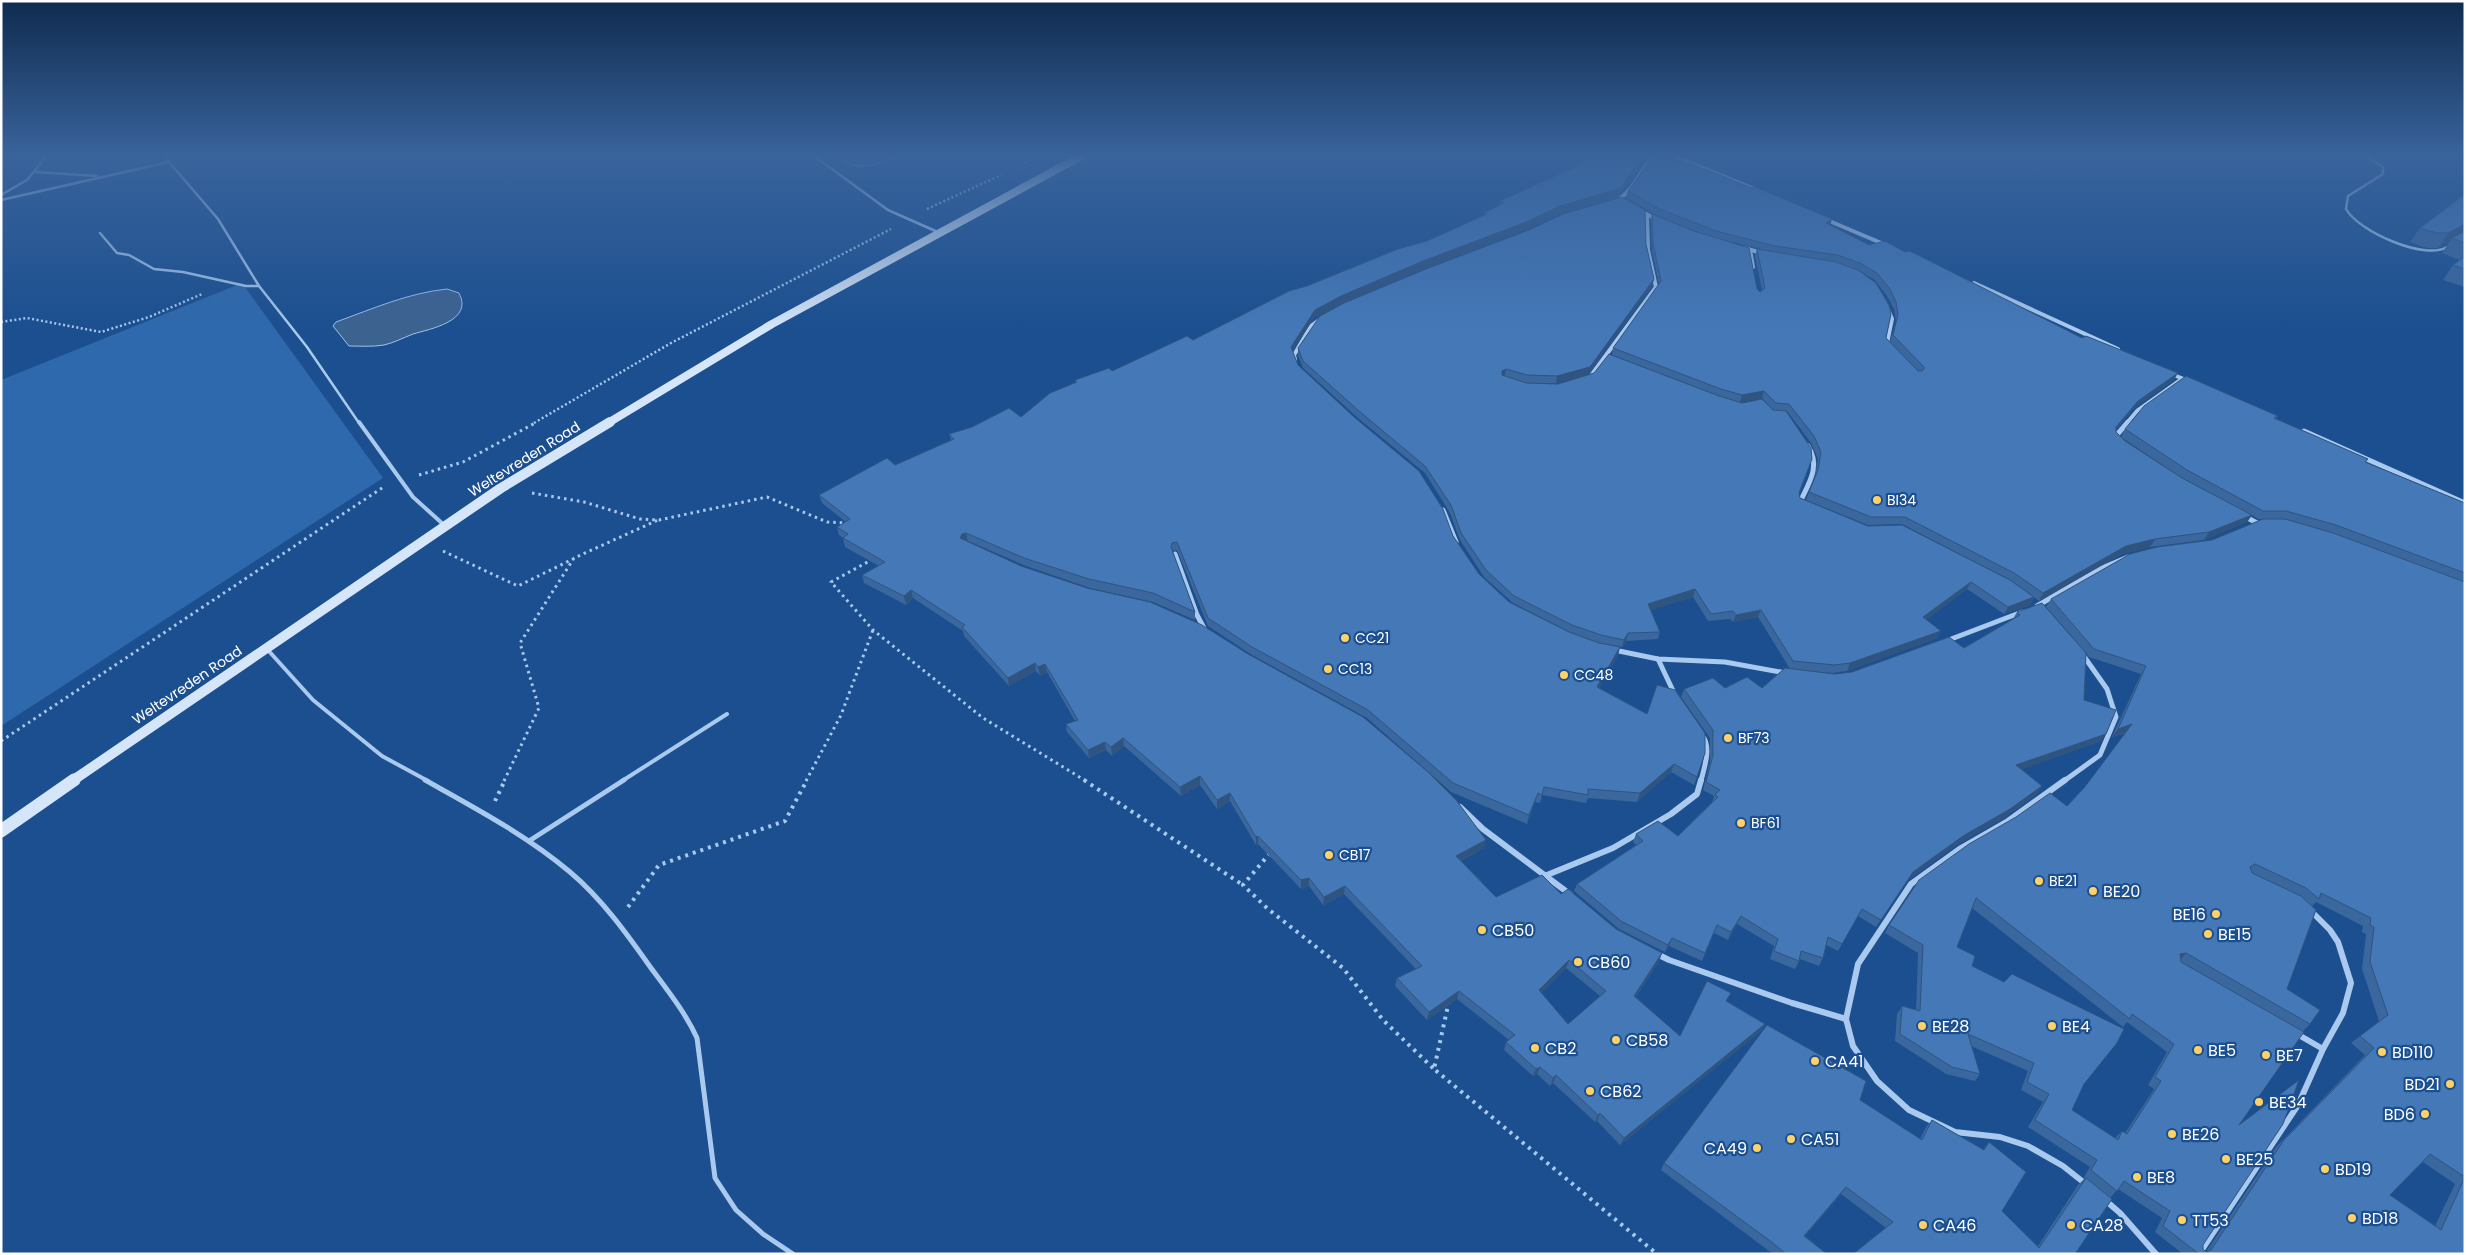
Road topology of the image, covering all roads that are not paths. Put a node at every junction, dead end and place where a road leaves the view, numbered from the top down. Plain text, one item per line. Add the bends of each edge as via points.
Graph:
1 (212, 212) edge
2 (893, 212) edge
3 (979, 212) edge
4 (1641, 212) edge
5 (2347, 212) edge
6 (1647, 216) junction
7 (1824, 218) edge
8 (1662, 223) edge
9 (100, 233) dead end
10 (940, 233) junction
11 (1735, 245) edge
12 (1888, 246) edge
13 (2449, 246) edge
14 (1750, 250) junction
15 (1771, 256) edge
16 (1753, 271) edge
17 (1971, 282) edge
18 (259, 286) junction
19 (1886, 303) edge
20 (1326, 316) edge
21 (1890, 346) edge
22 (2120, 350) edge
23 (1605, 356) junction
24 (1614, 359) edge
25 (1296, 364) edge
26 (2165, 370) edge
27 (2182, 378) junction
28 (1583, 381) edge
29 (2191, 382) edge
30 (2299, 429) edge
31 (1803, 440) edge
32 (2122, 445) edge
33 (1439, 502) edge
34 (2465, 503) edge
35 (1809, 505) edge
36 (2235, 511) edge
37 (2257, 523) junction
38 (2264, 523) edge
39 (444, 525) junction
40 (2248, 526) edge
41 (1460, 548) edge
42 (1175, 554) edge
43 (2132, 556) edge
44 (2031, 600) edge
45 (2039, 606) junction
46 (2045, 612) edge
47 (1197, 626) edge
48 (1206, 630) junction
49 (1213, 635) edge
50 (1939, 644) edge
51 (265, 648) junction
52 (1607, 649) edge
53 (2080, 652) edge
54 (1658, 659) junction
55 (1790, 673) edge
56 (1678, 700) edge
57 (727, 714) dead end
58 (1700, 732) edge
59 (1456, 804) edge
60 (1, 831) edge
61 (529, 840) junction
62 (1547, 875) junction
63 (1580, 902) edge
64 (2304, 906) edge
65 (1652, 951) edge
66 (1846, 1019) junction
67 (2289, 1029) edge
68 (2324, 1049) junction
69 (2092, 1190) edge
70 (2099, 1195) edge
71 (793, 1254) edge
72 (2156, 1254) edge
73 (2199, 1254) edge

1 - 18 lane
2 - 10 lane
3 - 10 street, Weltevreden Road
4 - 6 street
5 - 13 lane via 2356,221 2404,245 2435,252
6 - 8 street
6 - 23 street via 1648,250 1656,287
7 - 12 street
9 - 18 lane via 117,253 128,255 154,270
10 - 39 street, Weltevreden Road via 772,324
11 - 14 street
14 - 15 street
14 - 16 street
17 - 22 street
18 - 39 lane via 308,347 398,478 413,497
19 - 21 street via 1892,319 1886,339
20 - 25 street via 1311,326 1294,355
23 - 24 street
23 - 28 street via 1591,377
26 - 27 street
27 - 29 street
27 - 32 street via 2137,411 2115,437
30 - 34 street
31 - 35 street via 1813,452 1816,464 1800,502
33 - 41 street
36 - 37 street
37 - 38 street
37 - 40 street
39 - 51 street, Weltevreden Road
42 - 48 street via 1196,615
43 - 45 street via 2102,568
44 - 45 street
45 - 46 street
45 - 50 street
47 - 48 street
48 - 49 street
51 - 60 street, Weltevreden Road
51 - 61 lane via 313,700 382,756
52 - 54 street
53 - 66 street via 2107,689 2116,717 2100,755 2008,821 1961,848 1911,884 1858,964
54 - 55 street via 1725,662
54 - 56 street
57 - 61 lane
58 - 62 street via 1706,740 1706,762 1697,794 1671,814 1613,848
59 - 62 street via 1482,829
61 - 71 lane via 571,873 617,922 688,1018 697,1038 715,1178 736,1210
62 - 63 street
64 - 68 street via 2338,942 2351,983 2343,1013
65 - 66 street via 1792,1004
66 - 69 street via 1853,1046 1862,1060 1877,1081 1909,1110 1955,1132 2000,1137 2028,1146 2063,1166
67 - 68 street
68 - 73 street via 2298,1105
70 - 72 street via 2120,1213

